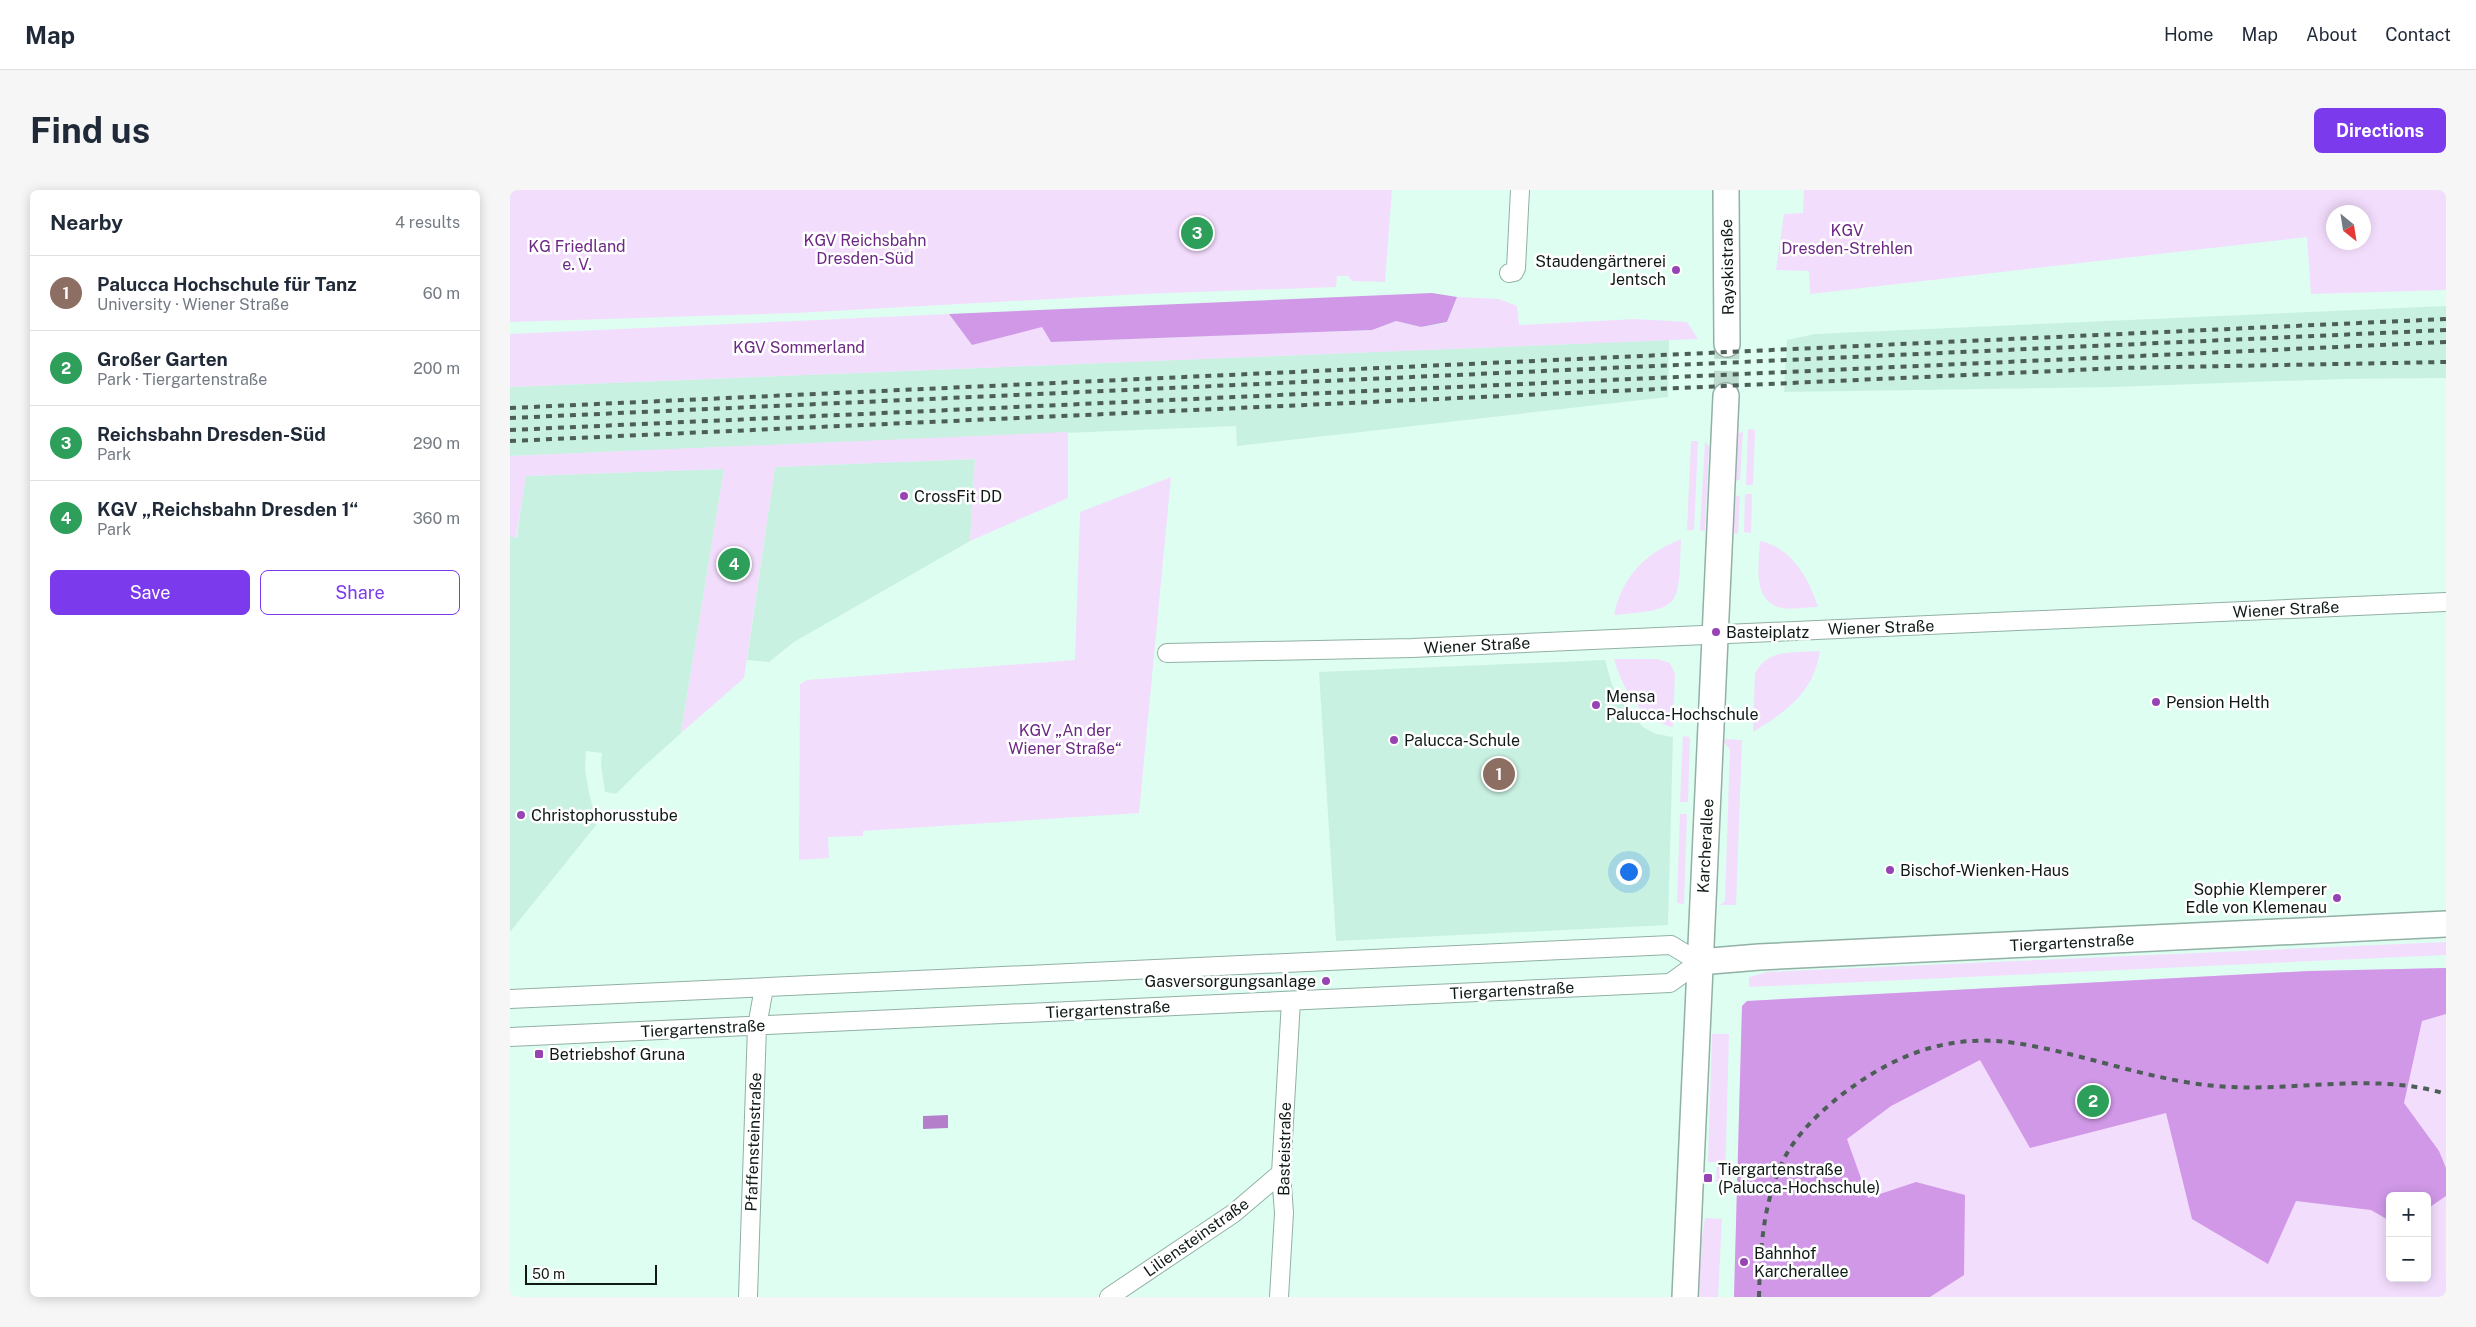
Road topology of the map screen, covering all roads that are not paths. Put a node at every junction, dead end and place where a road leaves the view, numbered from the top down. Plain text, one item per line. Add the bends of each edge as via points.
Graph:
1 (1520, 190) edge
2 (1726, 190) edge
3 (1509, 273) dead end
4 (1727, 344) tunnel mouth
5 (1726, 396) tunnel mouth
6 (2446, 602) edge
7 (1715, 634) junction
8 (1167, 653) dead end
9 (2446, 924) edge
10 (1699, 962) junction
11 (764, 988) junction
12 (510, 999) edge
13 (1291, 1001) junction
14 (757, 1026) junction
15 (510, 1038) edge
16 (1281, 1173) junction
17 (748, 1297) edge
18 (1109, 1297) edge
19 (1279, 1297) edge
20 (1685, 1297) edge

1 - 3 street via 1516,268
2 - 4 main road, Rayskistraße
5 - 7 main road, Karcherallee
6 - 7 street, Wiener Straße
7 - 8 street, Wiener Straße via 1412,648
7 - 10 main road, Karcherallee
9 - 10 main road, Tiergartenstraße
10 - 11 street via 1671,945
10 - 13 street, Tiergartenstraße via 1670,983
10 - 20 main road, Karcherallee
11 - 12 street
11 - 14 street, Pfaffensteinstraße
13 - 14 street, Tiergartenstraße
13 - 16 street, Basteistraße
14 - 15 street, Tiergartenstraße
14 - 17 street, Pfaffensteinstraße
16 - 18 street, Liliensteinstraße via 1234,1213
16 - 19 street, Basteistraße via 1284,1213

